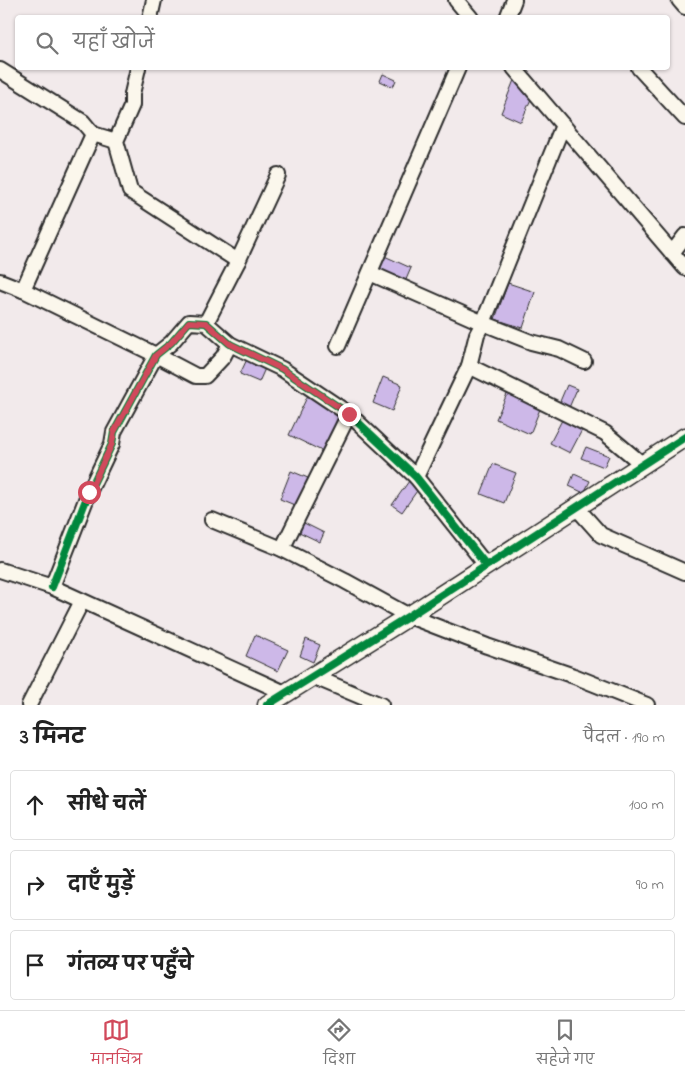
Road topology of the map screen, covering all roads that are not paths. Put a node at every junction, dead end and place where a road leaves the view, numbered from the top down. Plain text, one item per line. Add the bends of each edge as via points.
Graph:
1 (154, 0) edge
2 (456, 0) edge
3 (514, 0) edge
4 (679, 0) edge
5 (685, 6) edge
6 (151, 15) edge
7 (468, 15) edge
8 (508, 15) edge
9 (0, 70) edge
10 (138, 70) edge
11 (457, 70) edge
12 (516, 70) edge
13 (641, 70) edge
14 (685, 118) edge
15 (563, 125) junction
16 (93, 134) junction
17 (116, 141) junction
18 (278, 175) dead end
19 (685, 236) edge
20 (672, 253) junction
21 (238, 261) junction
22 (685, 268) edge
23 (370, 273) junction
24 (0, 281) edge
25 (22, 290) junction
26 (206, 323) junction
27 (483, 323) junction
28 (230, 344) junction
29 (338, 346) dead end
30 (156, 355) junction
31 (584, 361) dead end
32 (468, 366) junction
33 (349, 414) junction
34 (685, 437) edge
35 (642, 464) junction
36 (416, 477) junction
37 (576, 507) junction
38 (212, 520) dead end
39 (282, 549) junction
40 (486, 565) junction
41 (0, 570) edge
42 (685, 572) edge
43 (52, 587) junction
44 (82, 601) junction
45 (409, 616) junction
46 (312, 676) junction
47 (285, 693) junction
48 (29, 705) edge
49 (267, 705) edge
50 (382, 705) edge
51 (647, 705) edge

1 - 6 street
2 - 7 street
3 - 8 street
4 - 5 street
9 - 16 street via 83,122
10 - 17 street via 132,105
11 - 23 street
12 - 15 street
13 - 14 street
15 - 20 street
15 - 27 street
16 - 17 street
16 - 25 street
17 - 21 street via 130,191
18 - 21 street
19 - 20 street
20 - 22 street
21 - 26 street
23 - 27 street
23 - 29 street
24 - 25 street
25 - 30 street
26 - 28 street
26 - 30 street via 189,322
27 - 31 street
27 - 32 street
28 - 30 street via 205,376 196,376
28 - 33 street via 282,369
30 - 43 street via 114,432 112,444 89,492
32 - 35 street via 605,433
32 - 36 street
33 - 36 street
33 - 39 street
34 - 35 street
35 - 37 street
36 - 40 street
37 - 40 street
37 - 42 street via 601,535
38 - 39 street
39 - 45 street
40 - 45 street
41 - 43 street
43 - 44 street
44 - 47 street
44 - 48 street
45 - 46 street
45 - 51 street
46 - 47 street
46 - 50 street
47 - 49 street

